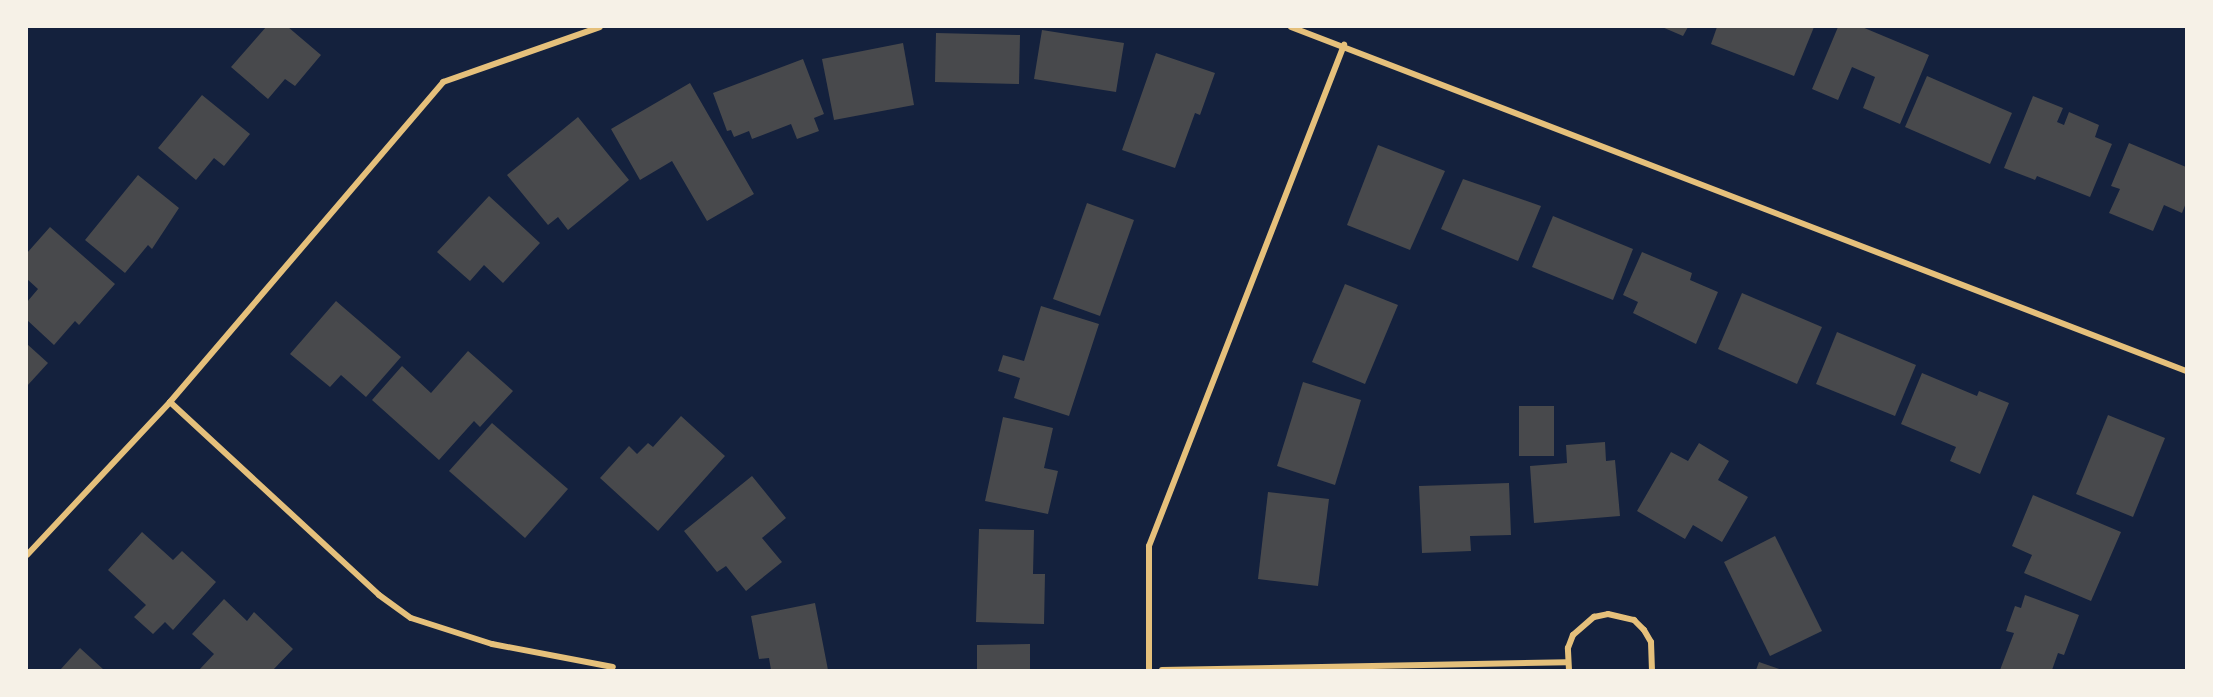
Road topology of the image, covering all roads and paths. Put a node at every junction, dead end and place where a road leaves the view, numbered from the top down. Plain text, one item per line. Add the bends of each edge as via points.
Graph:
1 (600, 27) edge
2 (1291, 27) edge
3 (1344, 45) junction
4 (2186, 371) edge
5 (170, 402) junction
6 (27, 555) edge
7 (1567, 662) junction
8 (613, 667) dead end
9 (1149, 670) edge
10 (1162, 670) edge
11 (1569, 670) edge
12 (1652, 670) edge

1 - 5 street via 443,82
2 - 3 street
3 - 4 street
3 - 9 street via 1149,546
5 - 6 street
5 - 8 street via 379,595 411,618 492,644
7 - 10 street
7 - 11 street
7 - 12 street via 1573,635 1582,624 1608,614 1634,620 1644,630 1652,642

